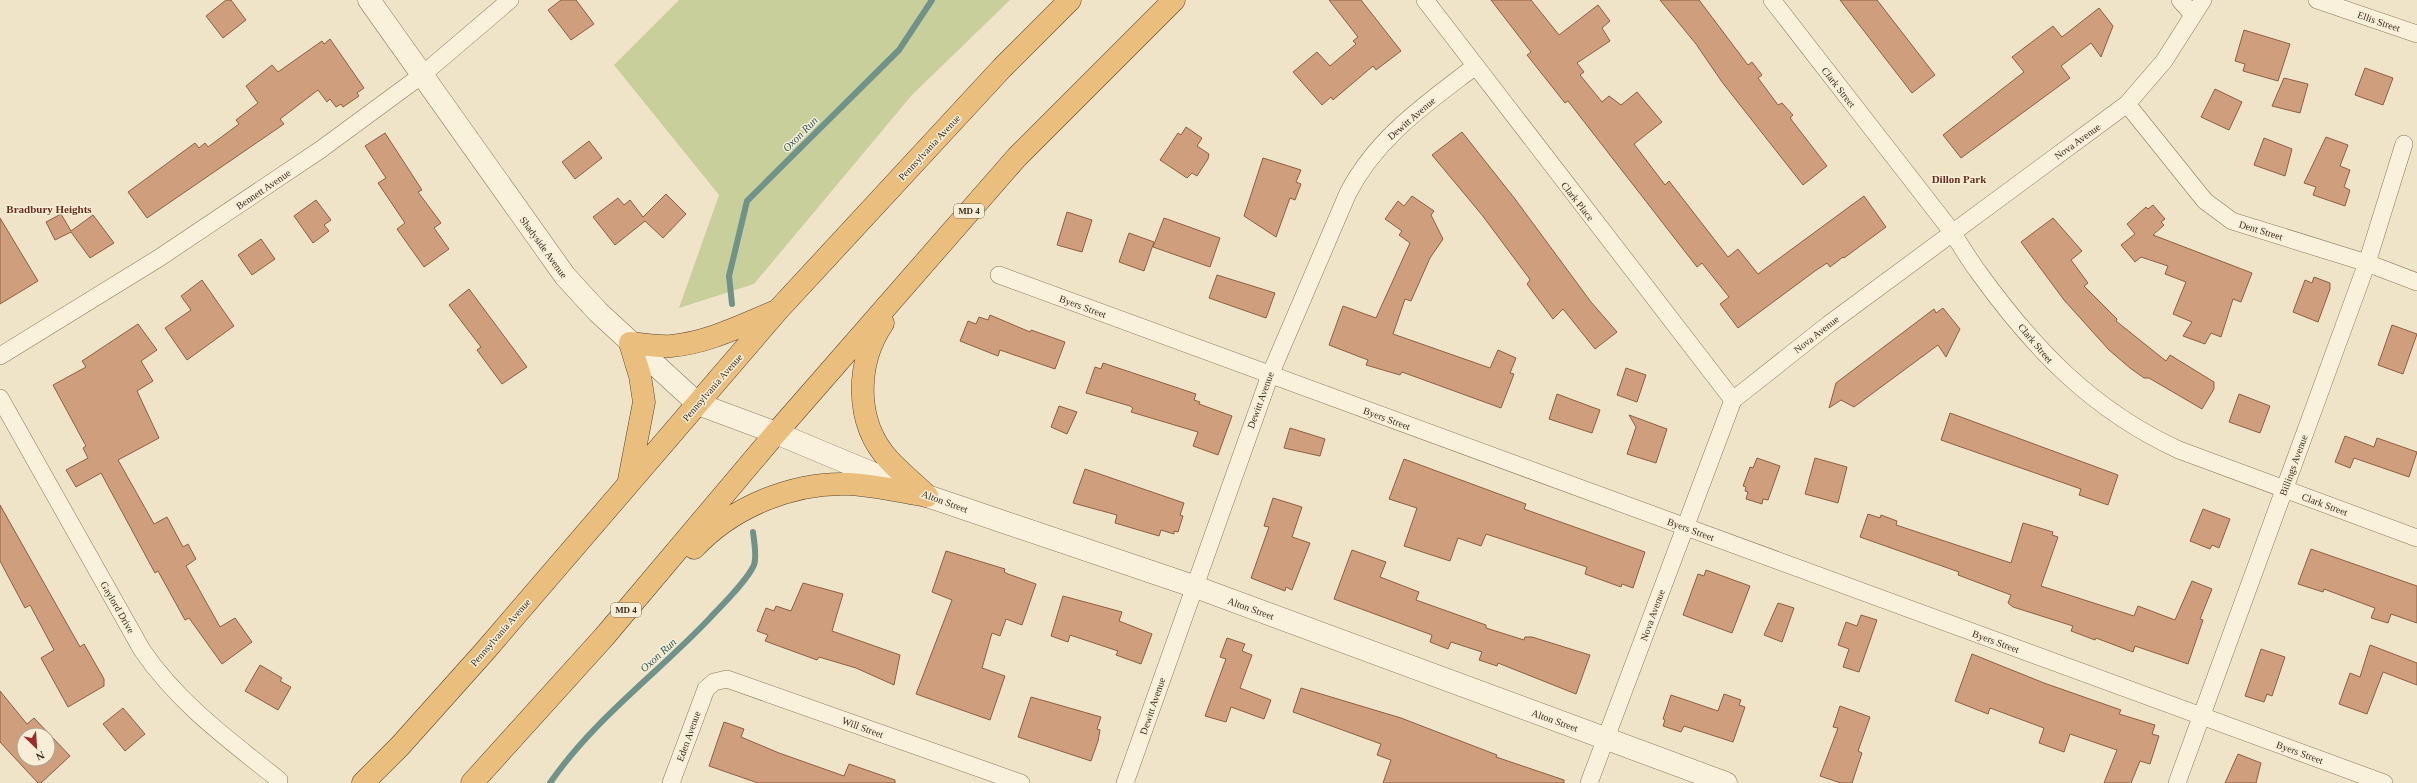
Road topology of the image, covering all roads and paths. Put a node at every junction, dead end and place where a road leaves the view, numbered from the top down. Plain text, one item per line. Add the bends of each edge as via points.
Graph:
1 (369, 0) edge
2 (510, 0) edge
3 (1070, 0) edge
4 (1174, 0) edge
5 (1425, 0) edge
6 (1772, 0) edge
7 (2180, 0) edge
8 (2203, 0) edge
9 (2317, 0) edge
10 (2193, 15) junction
11 (2417, 34) edge
12 (1474, 67) junction
13 (422, 74) junction
14 (2127, 104) junction
15 (2404, 144) dead end
16 (1952, 232) junction
17 (2367, 263) junction
18 (921, 266) junction
19 (999, 275) dead end
20 (2417, 282) edge
21 (778, 310) junction
22 (630, 343) junction
23 (0, 356) edge
24 (1270, 374) junction
25 (0, 398) edge
26 (1733, 400) junction
27 (698, 404) junction
28 (776, 433) junction
29 (629, 482) junction
30 (2284, 489) junction
31 (927, 496) junction
32 (1685, 527) junction
33 (2417, 538) edge
34 (1193, 586) junction
35 (706, 689) joint
36 (555, 692) junction
37 (2202, 716) junction
38 (1606, 739) junction
39 (279, 780) dead end
40 (363, 783) edge
41 (472, 783) edge
42 (671, 783) edge
43 (1021, 783) edge
44 (1125, 783) edge
45 (1589, 783) edge
46 (1726, 783) edge
47 (2177, 783) edge
48 (2384, 783) edge

1 - 13 street, Shadyside Avenue
2 - 13 street, Bennett Avenue
3 - 21 highway, Pennsylvania Avenue via 997,74
4 - 18 highway, MD 4 via 1017,157
5 - 12 street, Clark Place
6 - 16 street, Clark Street
7 - 10 street
8 - 10 street, Nova Avenue
9 - 11 street, Ellis Street
10 - 14 street, Nova Avenue via 2164,61
12 - 24 street, Dewitt Avenue via 1389,135 1360,170 1348,192
12 - 26 street, Clark Place
13 - 22 street, Shadyside Avenue via 564,276
13 - 23 street, Bennett Avenue via 320,150 238,206
14 - 16 street, Nova Avenue
14 - 17 street, Dent Street via 2205,201 2232,221
15 - 17 street, Billings Avenue
16 - 26 street, Nova Avenue
16 - 30 street, Clark Street via 1979,273 2041,350 2060,371 2113,414 2137,430 2179,450
17 - 20 street, Dent Street
17 - 30 street, Billings Avenue
18 - 28 highway, MD 4
18 - 31 highway via 872,340 864,371 863,394 865,419 888,459
19 - 24 street, Byers Street
21 - 22 highway via 698,342 670,346
21 - 27 highway, Pennsylvania Avenue
22 - 27 street, Shadyside Avenue
22 - 29 highway via 640,376 644,402
24 - 32 street, Byers Street
24 - 34 street, Dewitt Avenue
25 - 39 street, Gaylord Drive via 115,602 159,674 200,717
26 - 32 street, Nova Avenue
27 - 28 street, Shadyside Avenue
27 - 29 highway, Pennsylvania Avenue
28 - 31 street, Alton Street
28 - 36 highway, MD 4
29 - 40 highway, Pennsylvania Avenue via 485,651 400,746
30 - 33 street, Clark Street
30 - 37 street, Billings Avenue
31 - 34 street, Alton Street
31 - 36 highway via 849,484 798,490 749,507 714,529 697,545 645,603
32 - 37 street, Byers Street
32 - 38 street, Nova Avenue
34 - 38 street, Alton Street
34 - 44 street, Dewitt Avenue
35 - 42 street, Eden Avenue
35 - 43 street, Will Street via 709,684 718,680 730,680
36 - 41 highway, MD 4
37 - 47 street, Billings Avenue
37 - 48 street, Byers Street
38 - 45 street, Nova Avenue
38 - 46 street, Alton Street

